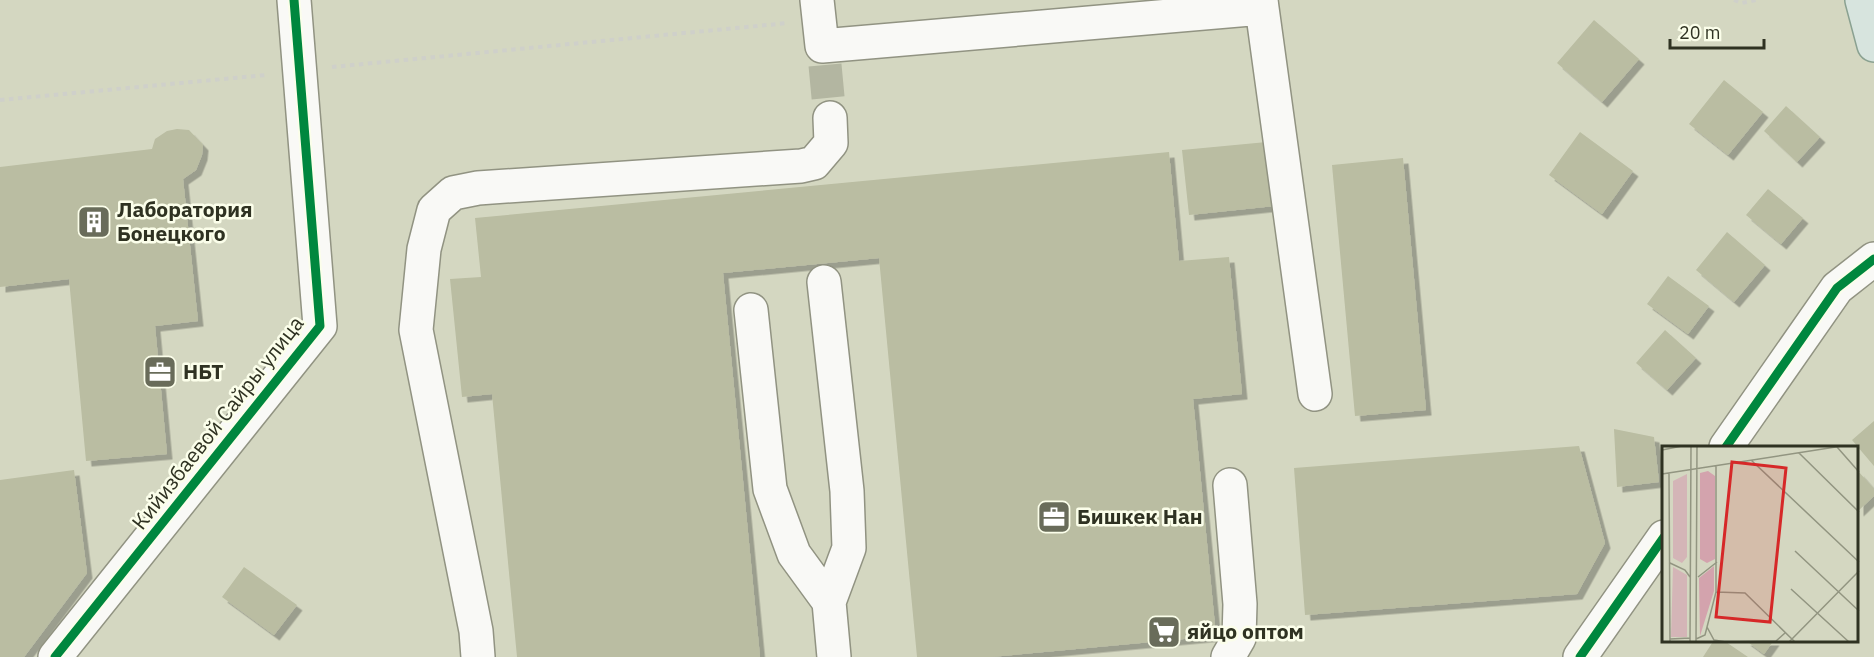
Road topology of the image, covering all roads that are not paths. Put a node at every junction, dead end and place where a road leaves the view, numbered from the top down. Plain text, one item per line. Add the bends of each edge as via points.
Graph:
1 (294, 0) edge
2 (1862, 0) edge
3 (1262, 4) edge
4 (821, 33) edge
5 (1874, 45) edge
6 (830, 118) tunnel mouth
7 (1874, 259) edge
8 (824, 282) dead end
9 (751, 310) dead end
10 (1315, 394) dead end
11 (1727, 446) edge
12 (1230, 485) dead end
13 (1662, 540) edge
14 (829, 602) junction
15 (55, 657) edge
16 (478, 657) edge
17 (834, 657) edge
18 (1228, 657) edge
19 (1580, 657) edge

1 - 15 street, Кийизбаевой Сайры улица via 320,326
2 - 5 main road
3 - 4 street
3 - 10 street
6 - 16 street via 831,143 814,163 478,188 453,193 434,210 424,249 416,330
7 - 11 street via 1837,288
8 - 14 street via 847,491 849,548
9 - 14 street via 770,489 794,554
12 - 18 street via 1240,604 1239,638
13 - 19 street
14 - 17 street

